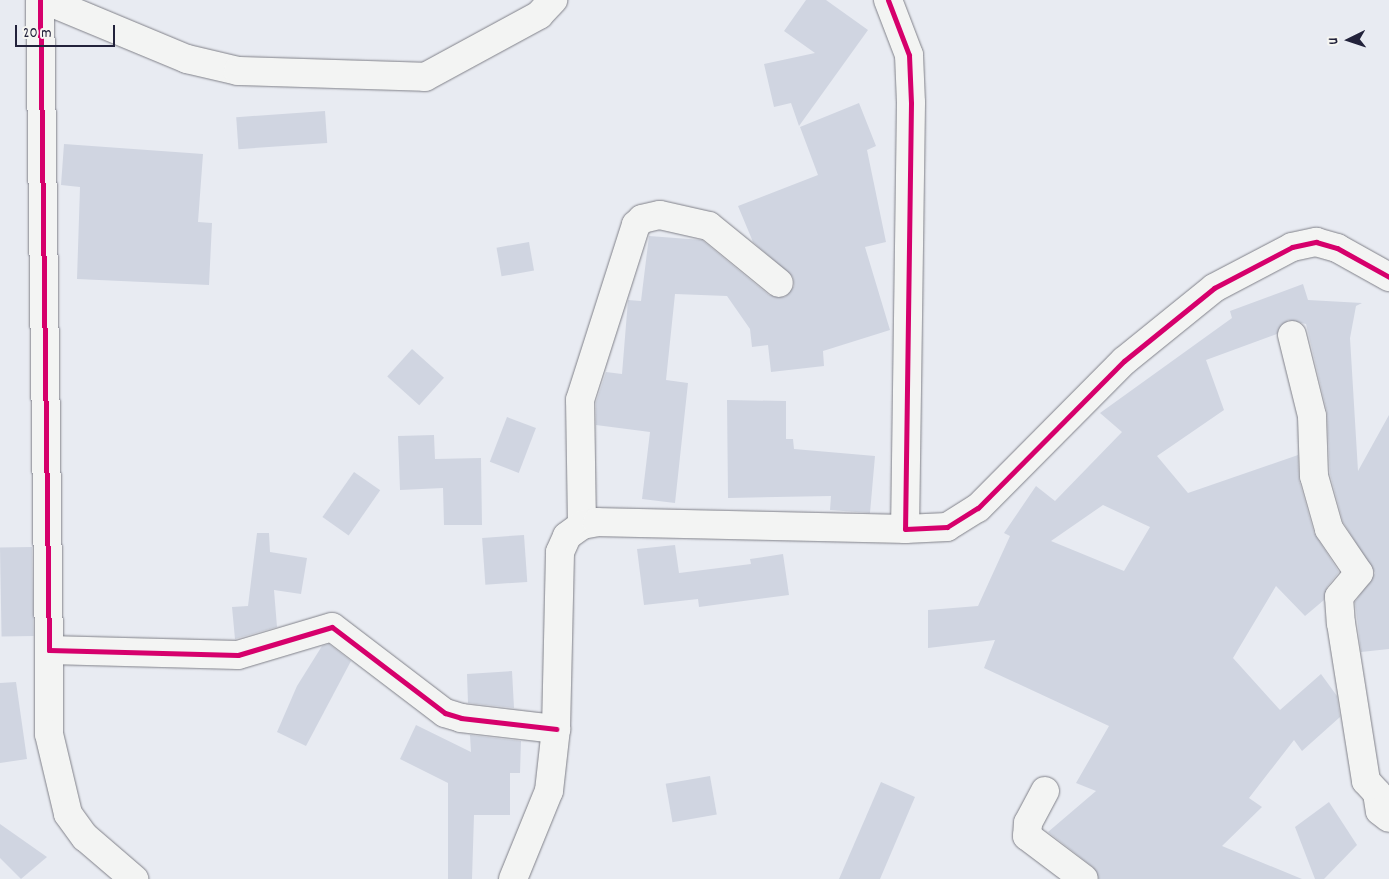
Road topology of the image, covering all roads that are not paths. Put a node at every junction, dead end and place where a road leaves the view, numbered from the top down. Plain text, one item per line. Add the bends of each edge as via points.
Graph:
1 (40, 0) edge
2 (45, 0) edge
3 (553, 0) edge
4 (888, 0) edge
5 (1389, 277) edge
6 (778, 283) dead end
7 (1292, 335) dead end
8 (582, 524) junction
9 (905, 529) junction
10 (49, 650) junction
11 (556, 729) junction
12 (1044, 791) dead end
13 (1389, 818) edge
14 (134, 879) edge
15 (513, 879) edge
16 (1084, 879) edge

1 - 10 street
2 - 3 street via 187,59 238,71 425,76 539,15
4 - 9 street via 909,55 911,103
5 - 9 street via 1337,248 1316,242 1292,247 1214,288 1124,362 978,508 947,527
6 - 8 street via 709,226 660,215 642,219 636,225 580,400
7 - 13 street via 1312,416 1314,476 1328,529 1359,572 1339,597 1341,623 1366,781 1376,793 1380,811
8 - 9 street
8 - 11 street via 567,536 560,552
10 - 11 street via 238,655 332,627 445,713 462,718
10 - 14 street via 49,734 68,814 85,837
11 - 15 street via 549,790
12 - 16 street via 1028,823 1027,836

